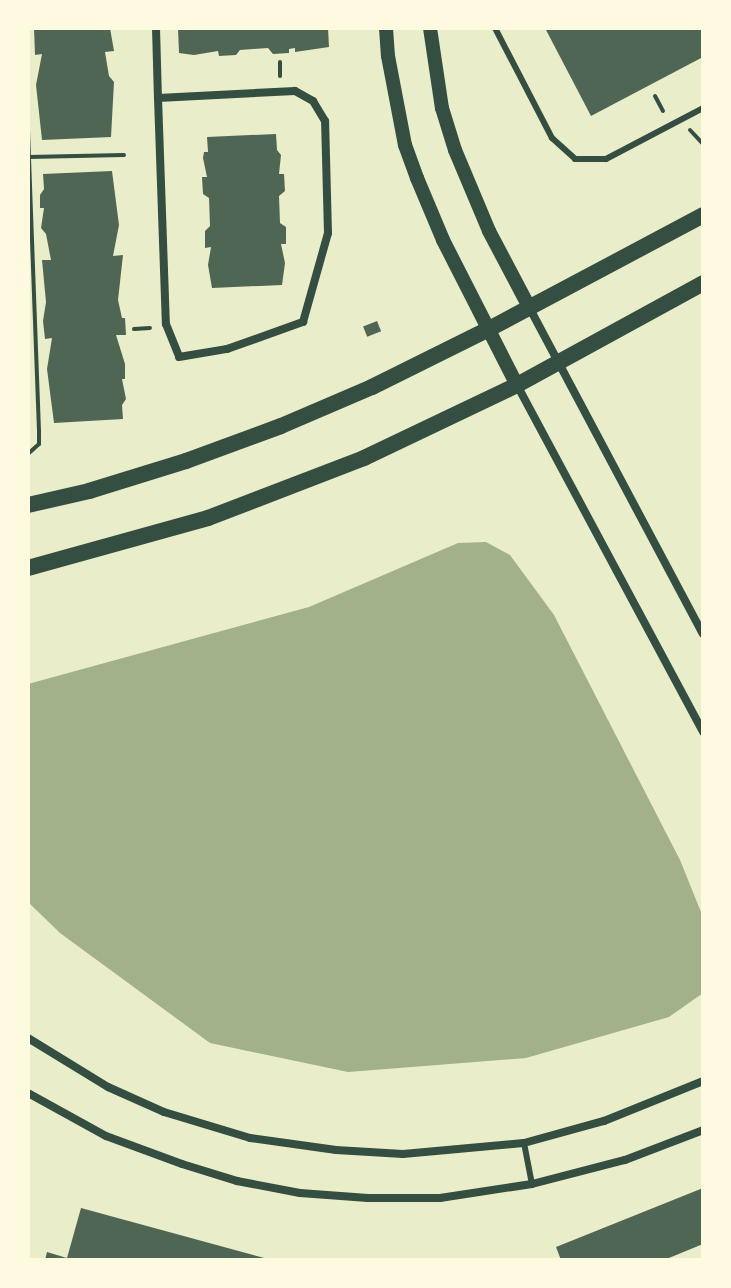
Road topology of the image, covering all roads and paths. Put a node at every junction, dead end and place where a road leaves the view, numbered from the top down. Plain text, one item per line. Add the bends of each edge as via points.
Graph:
1 (156, 28) edge
2 (386, 28) edge
3 (430, 28) edge
4 (495, 28) edge
5 (280, 62) dead end
6 (281, 80) dead end
7 (158, 98) junction
8 (703, 108) edge
9 (28, 131) edge
10 (124, 155) dead end
11 (28, 157) edge
12 (703, 215) edge
13 (703, 283) edge
14 (529, 307) junction
15 (153, 328) dead end
16 (134, 329) dead end
17 (489, 329) junction
18 (560, 361) junction
19 (517, 385) junction
20 (28, 454) edge
21 (28, 505) edge
22 (28, 568) edge
23 (703, 634) edge
24 (703, 732) edge
25 (28, 1038) edge
26 (703, 1081) edge
27 (28, 1093) edge
28 (703, 1130) edge
29 (524, 1143) junction
30 (532, 1184) junction

1 - 7 street
2 - 17 street via 405,145 443,240
3 - 14 street via 442,108 455,150 482,218
4 - 8 lane via 552,138 575,159 606,159
5 - 6 path
7 - 7 street via 166,324 179,357 227,349 303,322 328,233 325,121 313,101 295,91
9 - 11 path
10 - 11 path
11 - 20 path via 39,432 39,444
12 - 14 main road
13 - 18 main road
14 - 17 main road
14 - 18 street
15 - 16 path
17 - 19 street
17 - 21 main road via 281,426 186,461
18 - 19 main road
18 - 23 street
19 - 22 main road via 275,494 165,532
19 - 24 street
25 - 29 street via 108,1087 164,1112 250,1138 403,1154
26 - 29 street via 604,1121
27 - 30 street via 106,1136 182,1164 300,1193 440,1198
28 - 30 street via 625,1160
29 - 30 lane

